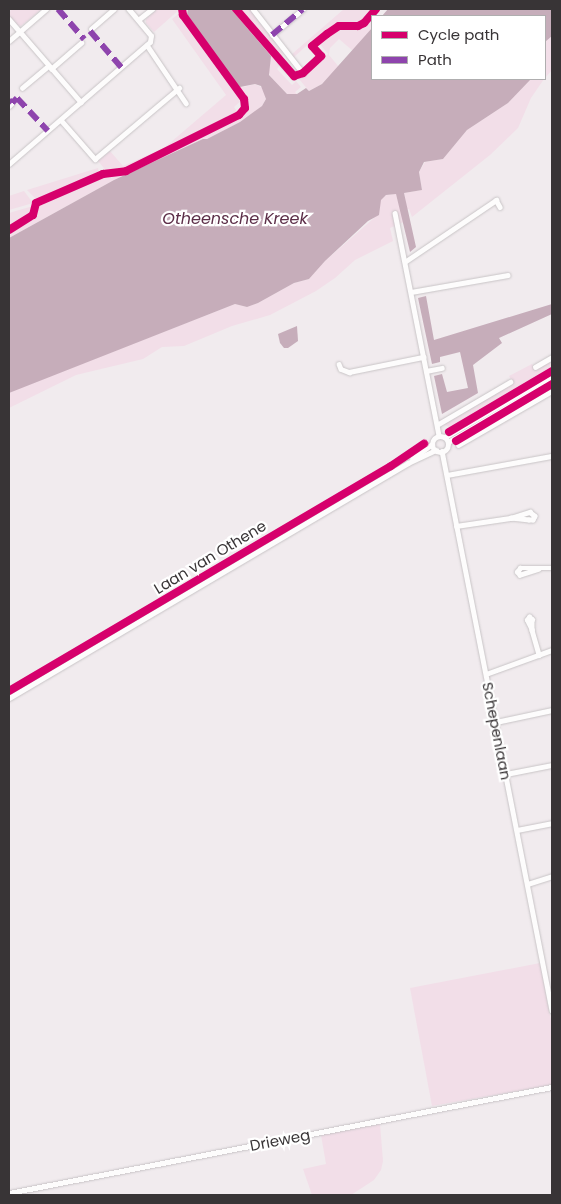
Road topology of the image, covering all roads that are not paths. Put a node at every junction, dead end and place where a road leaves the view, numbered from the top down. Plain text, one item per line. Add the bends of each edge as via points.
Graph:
1 (46, 9) edge
2 (114, 9) edge
3 (128, 9) edge
4 (152, 9) edge
5 (253, 9) edge
6 (303, 9) edge
7 (9, 19) edge
8 (138, 20) junction
9 (91, 29) dead end
10 (19, 32) junction
11 (272, 35) junction
12 (9, 41) edge
13 (81, 43) dead end
14 (147, 45) junction
15 (282, 62) dead end
16 (50, 67) junction
17 (22, 88) dead end
18 (178, 88) junction
19 (80, 102) junction
20 (186, 102) dead end
21 (61, 120) junction
22 (9, 164) edge
23 (500, 207) dead end
24 (395, 213) dead end
25 (406, 261) junction
26 (508, 275) dead end
27 (411, 292) junction
28 (423, 357) junction
29 (552, 357) edge
30 (339, 364) dead end
31 (535, 367) dead end
32 (442, 368) dead end
33 (426, 371) junction
34 (552, 375) edge
35 (552, 380) edge
36 (510, 382) dead end
37 (552, 391) edge
38 (436, 425) junction
39 (468, 428) junction
40 (439, 436) junction
41 (473, 436) junction
42 (447, 439) junction
43 (432, 444) junction
44 (458, 445) dead end
45 (436, 450) junction
46 (442, 452) junction
47 (552, 456) edge
48 (408, 463) junction
49 (447, 475) junction
50 (510, 518) dead end
51 (456, 526) junction
52 (552, 568) edge
53 (539, 569) dead end
54 (532, 630) dead end
55 (552, 650) edge
56 (539, 655) junction
57 (486, 674) junction
58 (9, 698) edge
59 (552, 710) edge
60 (496, 722) junction
61 (552, 765) edge
62 (506, 774) junction
63 (552, 823) edge
64 (517, 830) junction
65 (552, 876) edge
66 (528, 884) junction
67 (552, 1010) edge
68 (552, 1087) edge
69 (9, 1193) edge

1 - 10 street
2 - 9 street
3 - 8 street
4 - 8 street
5 - 11 street
6 - 11 street
7 - 10 street
8 - 14 street via 153,39
10 - 12 street
10 - 16 street
11 - 15 street via 303,73 294,76
13 - 16 street
14 - 18 street
14 - 19 street
16 - 17 street
16 - 19 street
18 - 20 street
18 - 21 street via 95,160
19 - 21 street
21 - 22 street
23 - 25 street via 496,200
24 - 25 street
25 - 27 street
26 - 27 street
27 - 28 street
28 - 30 street via 349,372 341,369
28 - 33 street
29 - 31 street
32 - 33 street
33 - 38 street
34 - 39 street
35 - 39 street
36 - 38 street
37 - 41 street
38 - 40 street
39 - 41 street
39 - 42 street
40 - 42 street
40 - 43 street
41 - 44 street
42 - 46 street via 447,448
43 - 45 street
43 - 48 street, Laan van Othene
45 - 46 street
45 - 48 street, Laan van Othene
46 - 49 street, Schepenlaan
47 - 49 street
48 - 58 street, Laan van Othene
49 - 51 street, Schepenlaan
50 - 51 street
51 - 57 street, Schepenlaan
52 - 53 street
54 - 56 street
55 - 56 street
56 - 57 street
57 - 60 street, Schepenlaan
59 - 60 street
60 - 62 street, Schepenlaan
61 - 62 street
62 - 64 street, Schepenlaan
63 - 64 street
64 - 66 street, Schepenlaan
65 - 66 street
66 - 67 street, Schepenlaan
68 - 69 street, Drieweg

